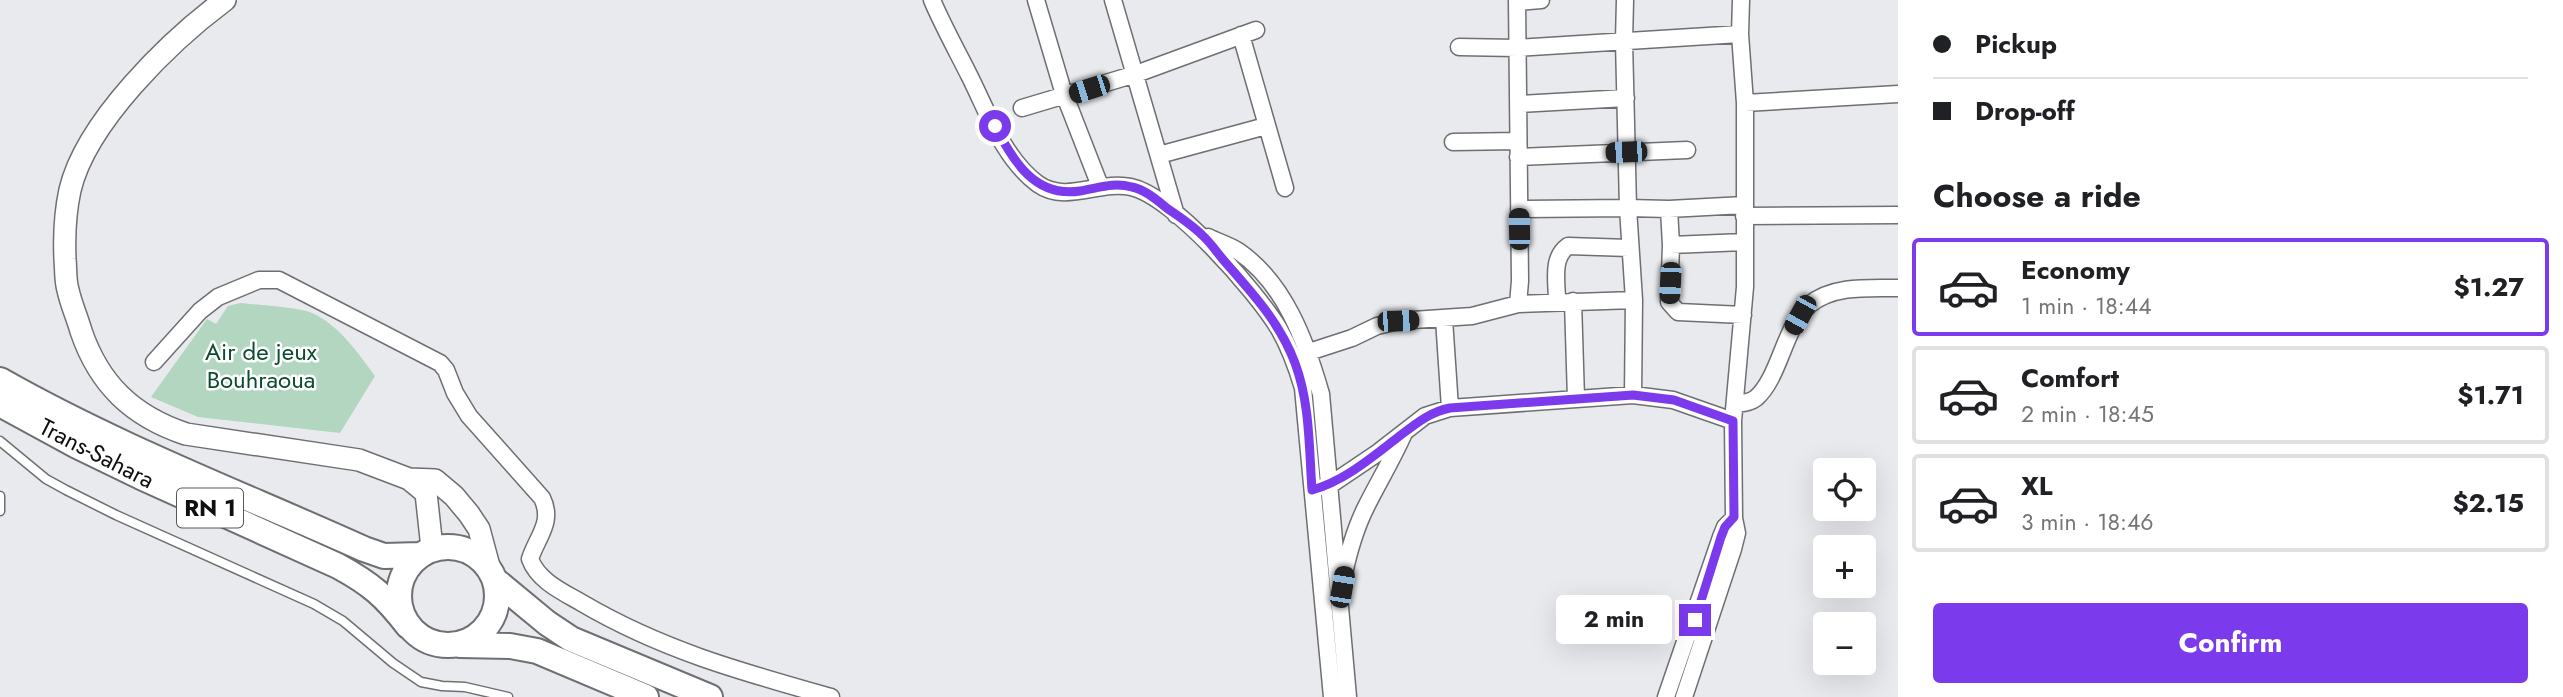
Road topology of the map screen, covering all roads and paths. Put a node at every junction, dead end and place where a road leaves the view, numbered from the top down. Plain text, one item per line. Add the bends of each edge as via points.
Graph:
1 (225, 0) edge
2 (932, 0) edge
3 (1036, 0) edge
4 (1115, 0) edge
5 (1541, 0) edge
6 (1625, 0) edge
7 (1741, 0) edge
8 (1517, 1) edge
9 (1740, 34) junction
10 (1624, 41) junction
11 (1459, 47) dead end
12 (1517, 48) junction
13 (1136, 74) junction
14 (1898, 94) edge
15 (1065, 97) junction
16 (1626, 98) junction
17 (1745, 103) junction
18 (1518, 104) junction
19 (1022, 108) dead end
20 (1266, 126) junction
21 (1453, 142) dead end
22 (1518, 149) junction
23 (1686, 149) dead end
24 (1626, 152) junction
25 (1159, 155) junction
26 (1100, 186) junction
27 (1285, 188) dead end
28 (1628, 208) junction
29 (1519, 209) junction
30 (1669, 209) junction
31 (1744, 210) junction
32 (1176, 215) junction
33 (1898, 215) edge
34 (1203, 235) junction
35 (1744, 242) junction
36 (1671, 245) junction
37 (1629, 248) junction
38 (1898, 288) edge
39 (1634, 300) junction
40 (1565, 301) junction
41 (1518, 304) junction
42 (1743, 315) junction
43 (1444, 318) junction
44 (1309, 352) junction
45 (154, 362) dead end
46 (0, 380) edge
47 (1633, 395) junction
48 (1576, 399) junction
49 (0, 404) edge
50 (1735, 404) junction
51 (1450, 408) junction
52 (1733, 421) junction
53 (1405, 432) junction
54 (0, 441) edge
55 (409, 480) junction
56 (1330, 485) junction
57 (1312, 490) junction
58 (0, 496) edge
59 (0, 511) edge
60 (426, 552) junction
61 (492, 575) junction
62 (1339, 606) junction
63 (408, 626) junction
64 (452, 645) junction
65 (1685, 671) junction
66 (508, 697) edge
67 (646, 697) edge
68 (710, 697) edge
69 (831, 697) edge
70 (1332, 697) edge
71 (1348, 697) edge
72 (1666, 697) edge
73 (1684, 697) edge

1 - 55 main road via 168,47 114,108 86,150 70,189 64,233 67,289 85,343 100,374 126,403 161,426 186,434 359,460
2 - 26 street via 1006,149 1024,171 1054,192
3 - 15 street
4 - 13 street
5 - 8 street
6 - 10 street
7 - 9 street
8 - 12 street
9 - 10 street
9 - 17 street
10 - 12 street
10 - 16 street
11 - 12 street
12 - 18 street
13 - 15 street
13 - 20 street via 1249,32
13 - 25 street
14 - 17 street
15 - 19 street
15 - 26 street
16 - 18 street
16 - 24 street
17 - 31 street
18 - 22 street
20 - 25 street
20 - 27 street
21 - 22 street
22 - 24 street
22 - 29 street
23 - 24 street
24 - 28 street
25 - 32 street
26 - 32 street via 1135,187
28 - 29 street
28 - 30 street
28 - 37 street
29 - 41 street
30 - 31 street
30 - 36 street
31 - 33 street
31 - 35 street
32 - 34 street
34 - 44 street via 1253,262 1274,287
34 - 57 street via 1263,304 1295,363 1303,388
35 - 36 street
35 - 42 street
36 - 42 street via 1669,302 1674,309
37 - 39 street
37 - 40 street via 1568,246 1561,251 1557,260
38 - 50 street via 1838,291 1810,304 1764,388 1752,401
39 - 40 street
39 - 47 street
40 - 41 street
40 - 48 street
41 - 43 street
42 - 50 street
43 - 44 street via 1377,326
43 - 51 street
44 - 56 street via 1321,394
45 - 69 street via 200,311 239,287 279,280 309,294 427,354 446,370 469,416 542,498 547,509 545,523 530,559 555,587 681,652
46 - 60 highway, Trans-Sahara / RN 1 via 151,457 364,549 384,556
47 - 48 street
47 - 52 street via 1674,400
48 - 51 street
49 - 63 highway, Trans-Sahara / RN 1 via 141,477 338,566 386,598
50 - 52 street
51 - 53 street via 1425,416
52 - 65 street via 1737,533 1717,575
53 - 56 street
53 - 62 street via 1366,507 1345,567
54 - 66 lane via 66,490 314,604 421,682
55 - 60 main road via 426,493
55 - 61 main road via 435,480 454,496 479,530
56 - 57 street
56 - 62 street
57 - 70 street
58 - 59 lane
60 - 61 highway via 459,547 472,552
60 - 63 highway via 408,566 399,588 401,612
61 - 64 highway via 497,595 489,623 467,642
61 - 68 highway via 571,639
62 - 71 street
63 - 64 highway via 421,638
64 - 67 highway via 537,651
65 - 72 street
65 - 73 street

